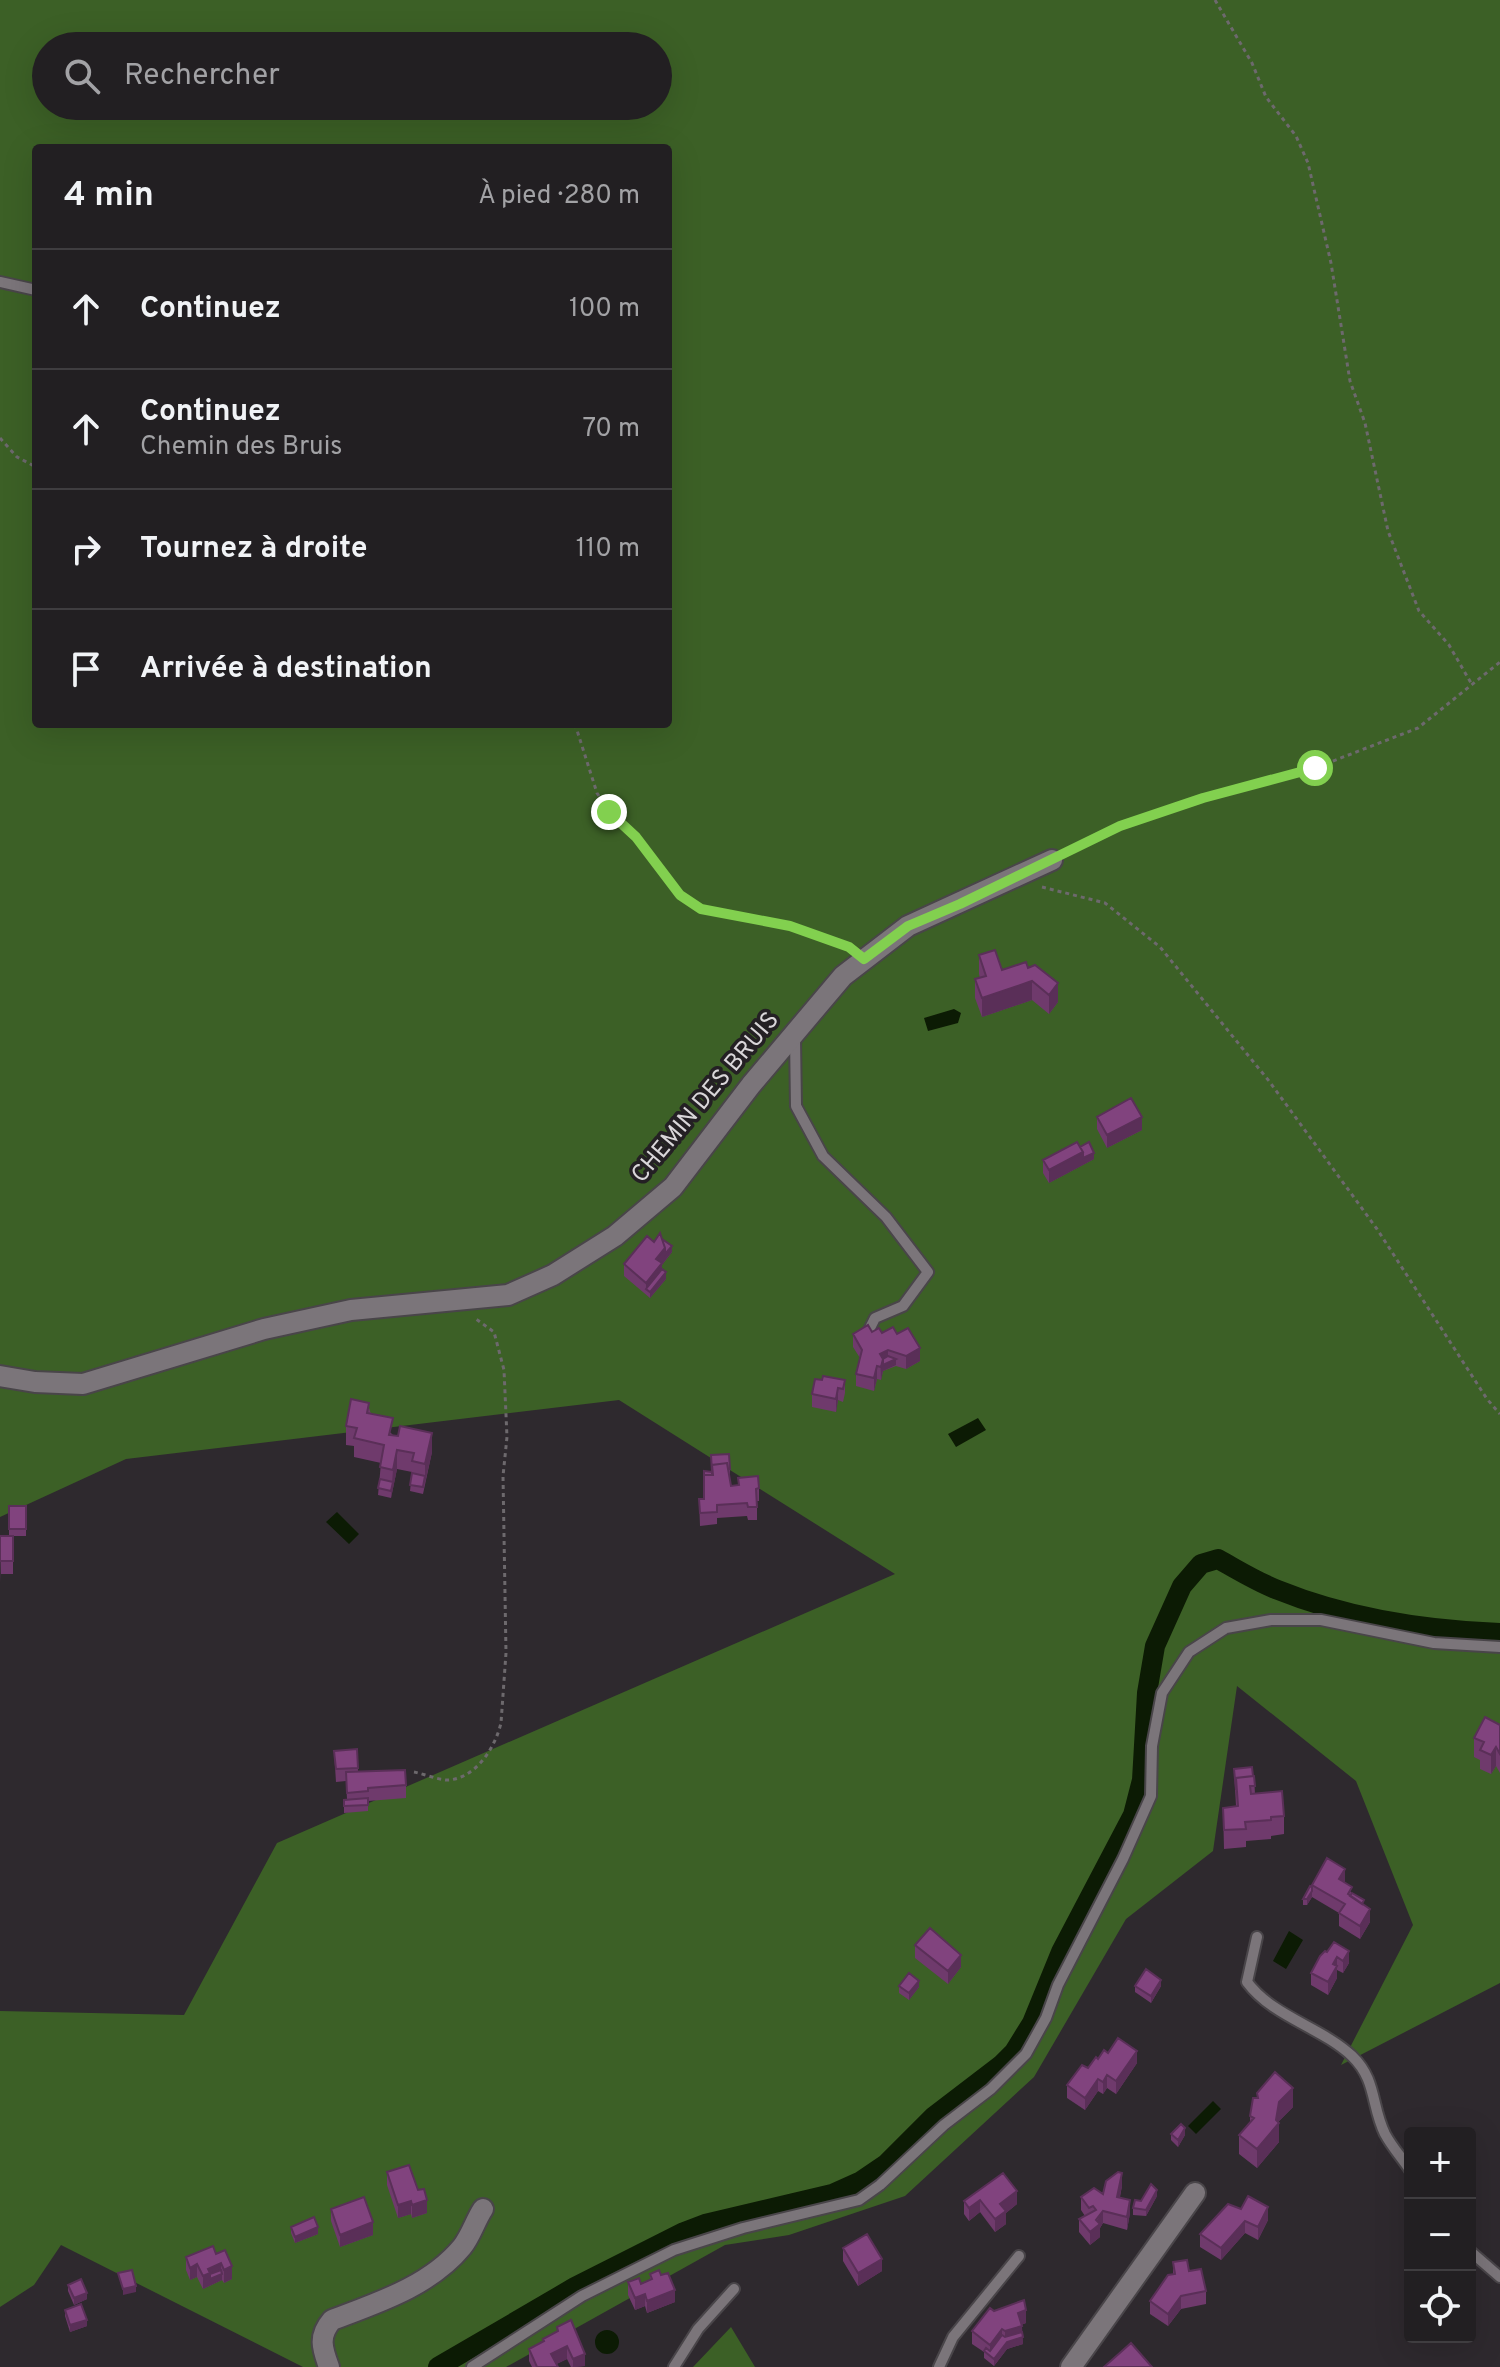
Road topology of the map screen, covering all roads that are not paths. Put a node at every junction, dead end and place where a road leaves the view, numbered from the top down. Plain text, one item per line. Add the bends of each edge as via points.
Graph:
1 (0, 282) edge
2 (32, 289) edge
3 (1052, 860) road end
4 (795, 1032) junction
5 (870, 1328) edge
6 (0, 1376) edge
7 (1500, 1647) edge
8 (1257, 1937) dead end
9 (1404, 2161) edge
10 (1195, 2193) dead end
11 (483, 2209) dead end
12 (1019, 2256) dead end
13 (1476, 2256) edge
14 (1500, 2277) edge
15 (734, 2289) dead end
16 (329, 2367) edge
17 (472, 2367) edge
18 (674, 2367) edge
19 (939, 2367) edge
20 (1071, 2367) edge

1 - 2 lane
3 - 4 street, CHEMIN DES BRUIS via 908,926 843,976
4 - 5 lane via 796,1106 823,1156 886,1217 928,1272 903,1306 875,1318
4 - 6 street, CHEMIN DES BRUIS via 673,1187 615,1236 553,1275 508,1295 351,1310 264,1329 83,1384
7 - 17 lane via 1434,1643 1321,1620 1271,1620 1226,1628 1189,1652 1162,1693 1152,1746 1151,1796 1123,1859 1026,2054 991,2089 859,2200 674,2250 582,2296
8 - 9 lane via 1247,1982 1258,1997 1351,2055 1369,2076 1386,2135
10 - 20 street
11 - 16 street via 465,2244 439,2270 332,2320 321,2339
12 - 19 lane via 953,2337
13 - 14 lane
15 - 18 lane via 698,2329

